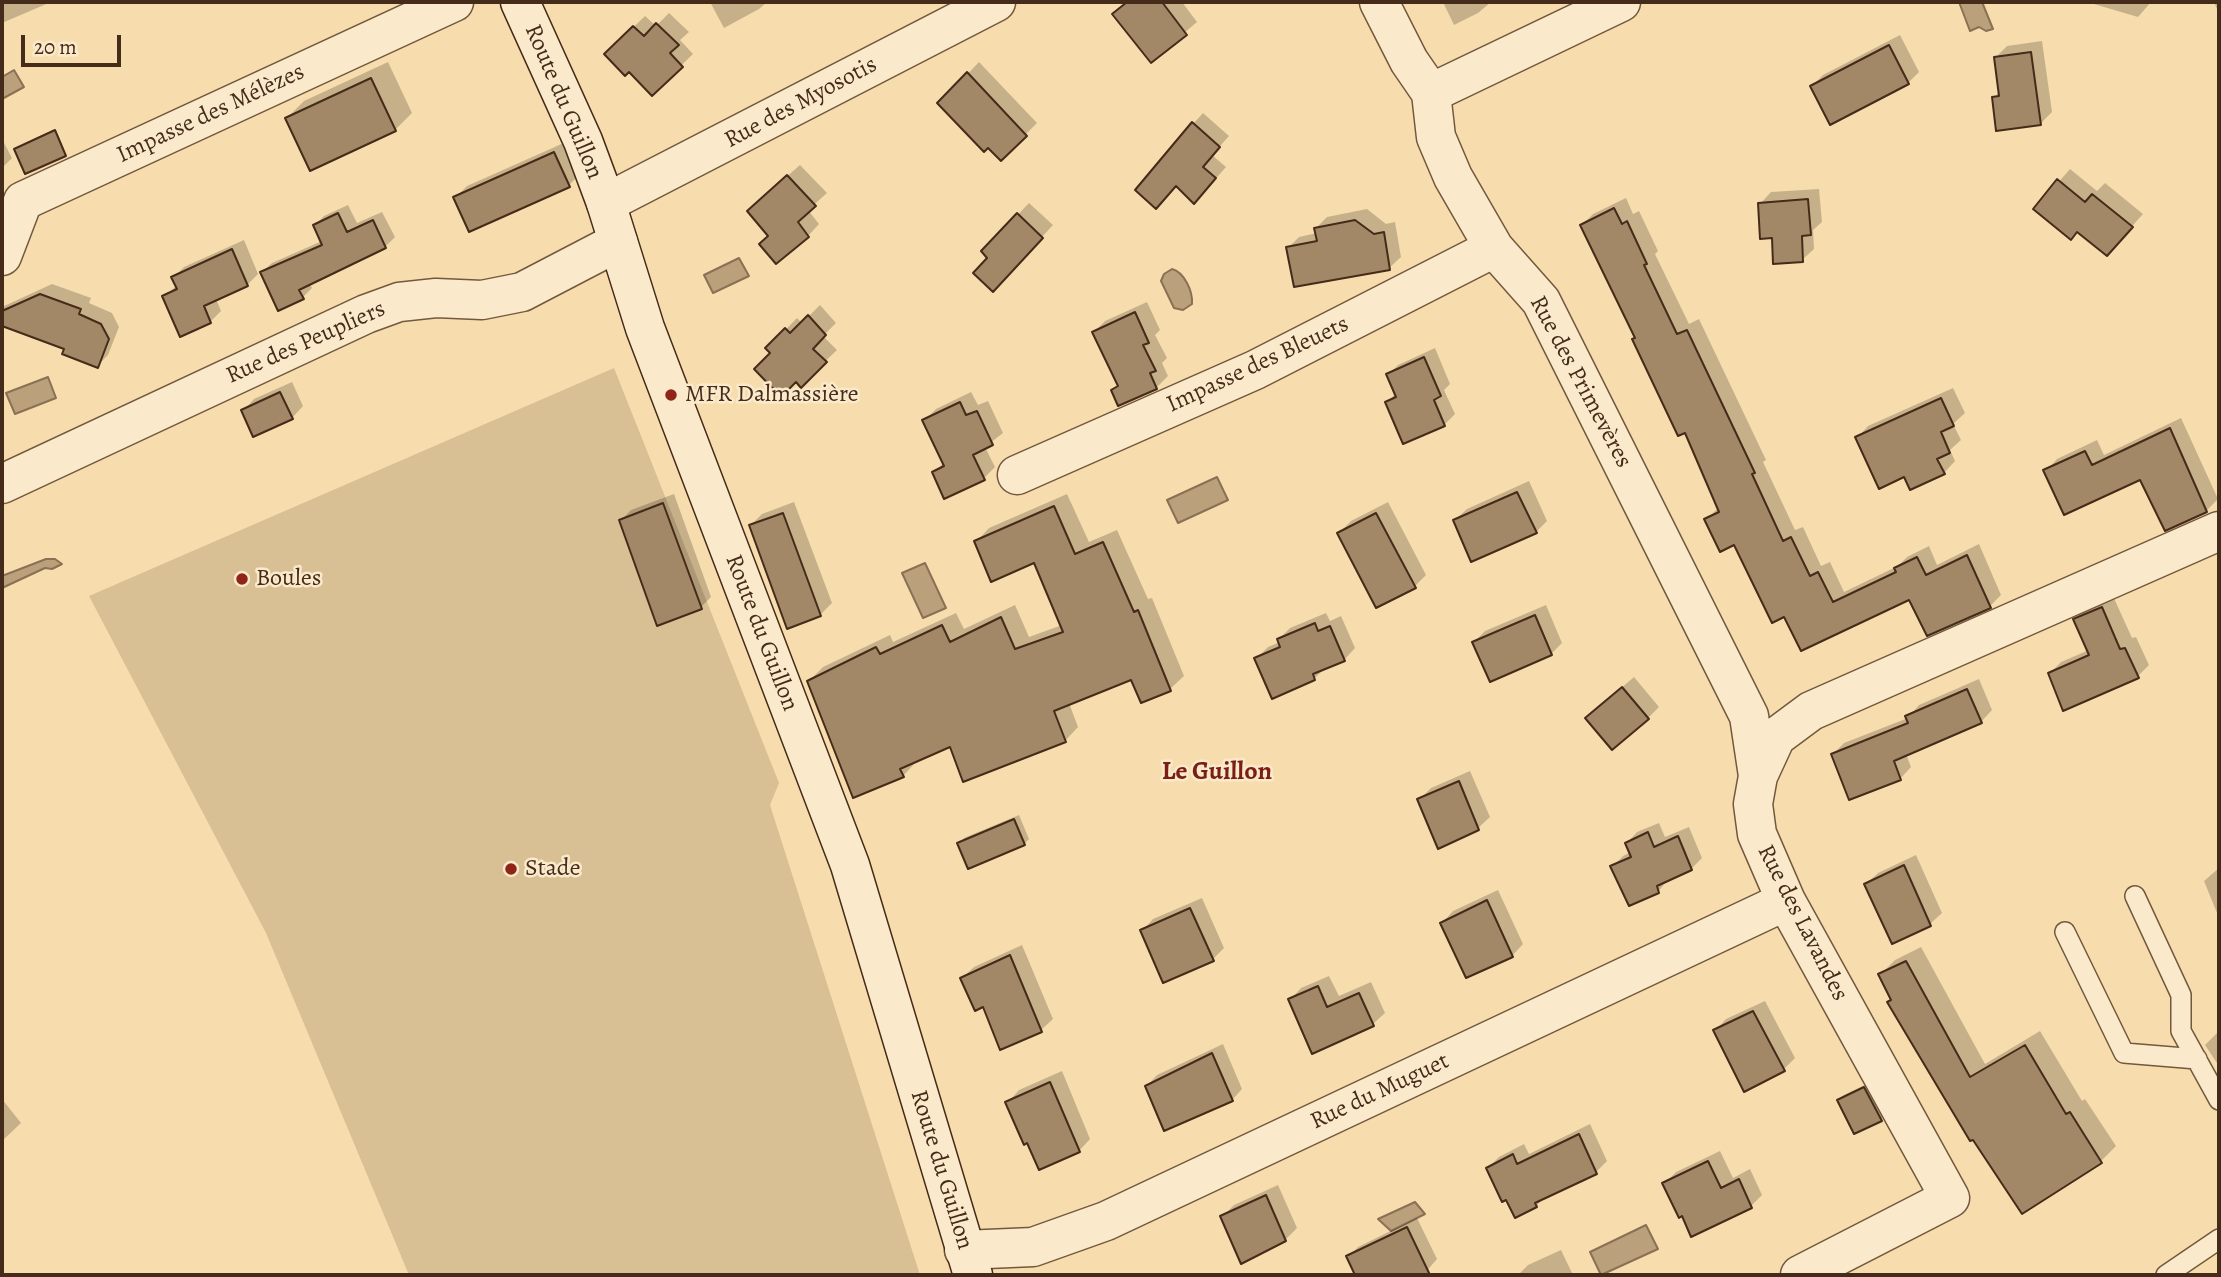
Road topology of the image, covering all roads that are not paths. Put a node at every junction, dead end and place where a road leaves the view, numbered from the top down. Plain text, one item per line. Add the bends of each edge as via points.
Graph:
1 (454, 2) edge
2 (520, 2) edge
3 (996, 2) edge
4 (1379, 2) edge
5 (1621, 2) edge
6 (1431, 93) junction
7 (606, 203) junction
8 (618, 242) junction
9 (1494, 248) junction
10 (2, 256) edge
11 (1017, 475) dead end
12 (2, 484) edge
13 (2219, 531) edge
14 (1758, 776) junction
15 (2135, 896) dead end
16 (1786, 901) junction
17 (2065, 932) dead end
18 (2197, 1059) junction
19 (2219, 1100) edge
20 (2219, 1240) edge
21 (968, 1263) edge
22 (1800, 1275) edge
23 (2166, 1275) edge

1 - 10 street, Impasse des Mélèzes via 23,201
2 - 7 street, Route du Guillon
3 - 7 street, Rue des Myosotis
4 - 6 street, Rue des Primevères
5 - 6 street
6 - 9 street, Rue des Primevères via 1436,137
7 - 8 street, Route du Guillon
8 - 12 street, Rue des Peupliers via 522,292 482,300 399,302 366,314
8 - 21 street, Route du Guillon via 645,328 850,865
9 - 11 street, Impasse des Bleuets via 1255,370
9 - 14 street, Rue des Primevères via 1541,301 1599,414 1749,716
13 - 14 street, Rue des Lavandes via 1811,711 1776,737
14 - 16 street, Rue des Lavandes via 1754,804 1757,834
15 - 18 lane via 2181,995 2181,1031
16 - 21 street, Rue du Muguet via 1106,1221 1033,1247
16 - 22 street, Rue des Lavandes via 1951,1198
17 - 18 lane via 2124,1053
18 - 19 lane
20 - 23 lane

